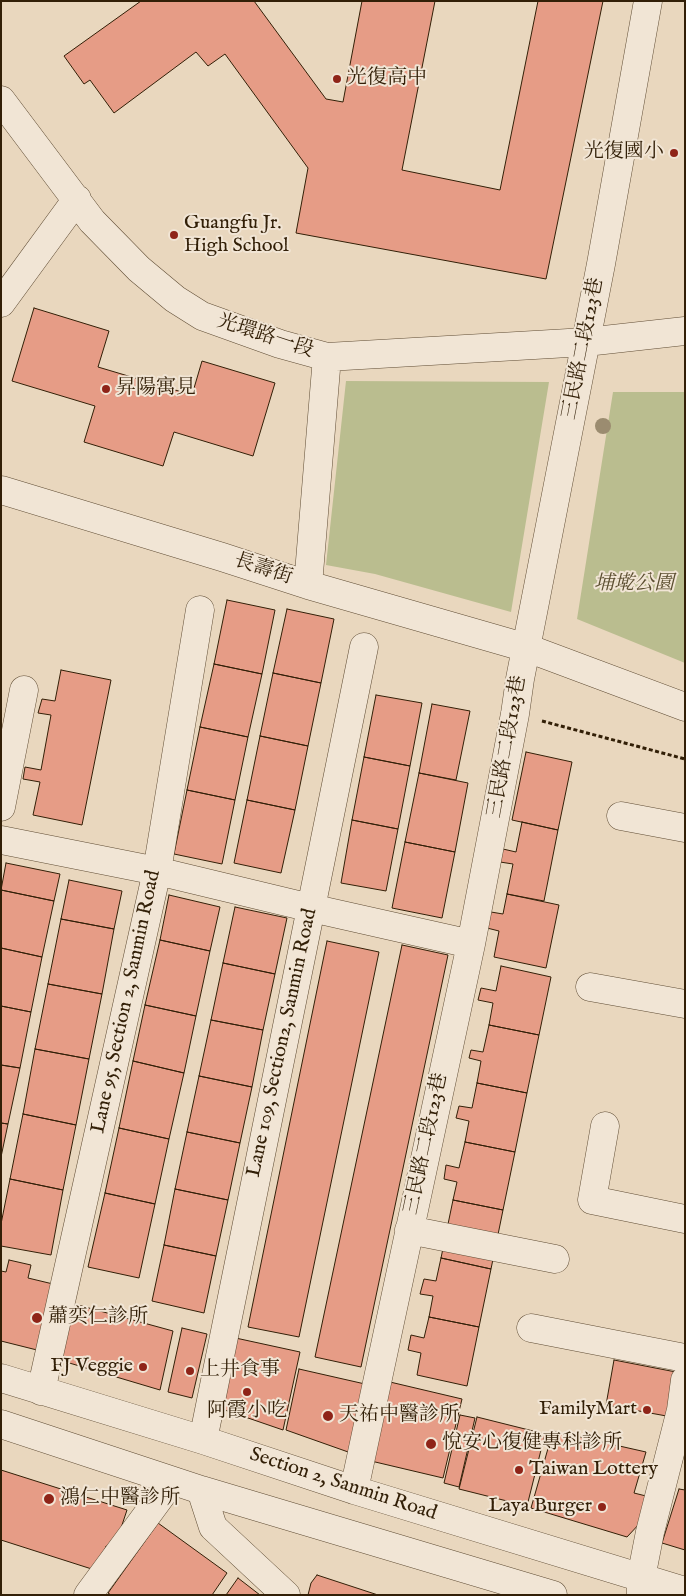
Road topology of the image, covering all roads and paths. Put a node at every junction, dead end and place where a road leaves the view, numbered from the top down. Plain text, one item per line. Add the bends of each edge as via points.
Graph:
1 (648, 1) edge
2 (1, 100) edge
3 (77, 199) junction
4 (1, 303) edge
5 (685, 331) edge
6 (586, 342) junction
7 (327, 357) junction
8 (1, 490) edge
9 (308, 585) junction
10 (200, 610) dead end
11 (364, 646) dead end
12 (527, 648) junction
13 (24, 690) dead end
14 (685, 706) edge
15 (515, 714) junction
16 (685, 759) edge
17 (1, 807) edge
18 (621, 816) dead end
19 (685, 828) edge
20 (1, 840) edge
21 (157, 872) junction
22 (311, 908) junction
23 (471, 944) junction
24 (590, 987) dead end
25 (685, 1004) edge
26 (605, 1126) dead end
27 (685, 1219) edge
28 (408, 1230) junction
29 (554, 1258) dead end
30 (531, 1328) dead end
31 (685, 1358) edge
32 (1, 1378) edge
33 (685, 1380) edge
34 (41, 1391) junction
35 (683, 1410) edge
36 (1, 1424) edge
37 (203, 1440) junction
38 (172, 1481) junction
39 (201, 1490) junction
40 (354, 1490) junction
41 (641, 1586) edge
42 (685, 1591) edge
43 (88, 1595) edge
44 (286, 1595) edge
45 (553, 1595) edge

1 - 6 street, 三民路二段123巷
2 - 3 street, 光環路一段
3 - 4 street
3 - 7 street, 光環路一段 via 92,221 139,269 175,299 202,316
5 - 6 street, 光環路一段
6 - 7 street, 光環路一段
6 - 12 street, 三民路二段123巷
7 - 9 street
8 - 9 street, 長壽街
9 - 12 street, 長壽街
10 - 21 street, Lane 95, Section 2, Sanmin Road
11 - 22 street, Lane 109, Section2, Sanmin Road
12 - 14 street, 長壽街
12 - 15 street, 三民路二段123巷
13 - 17 street
15 - 16 path
15 - 23 street, 三民路二段123巷
18 - 19 street
20 - 21 street
21 - 22 street
21 - 34 street, Lane 95, Section 2, Sanmin Road
22 - 23 street
22 - 37 street, Lane 109, Section2, Sanmin Road
23 - 28 street, 三民路二段123巷
24 - 25 street
26 - 27 street via 592,1200
28 - 29 street
28 - 40 street, 三民路二段123巷
30 - 31 street
32 - 34 street, Section 2, Sanmin Road
33 - 35 street
34 - 37 street, Section 2, Sanmin Road
35 - 41 street via 650,1532
36 - 38 street
37 - 40 street, Section 2, Sanmin Road
38 - 39 street
38 - 43 street
39 - 44 street via 214,1527
39 - 45 street
40 - 41 street, Section 2, Sanmin Road
41 - 42 street, Section 2, Sanmin Road

